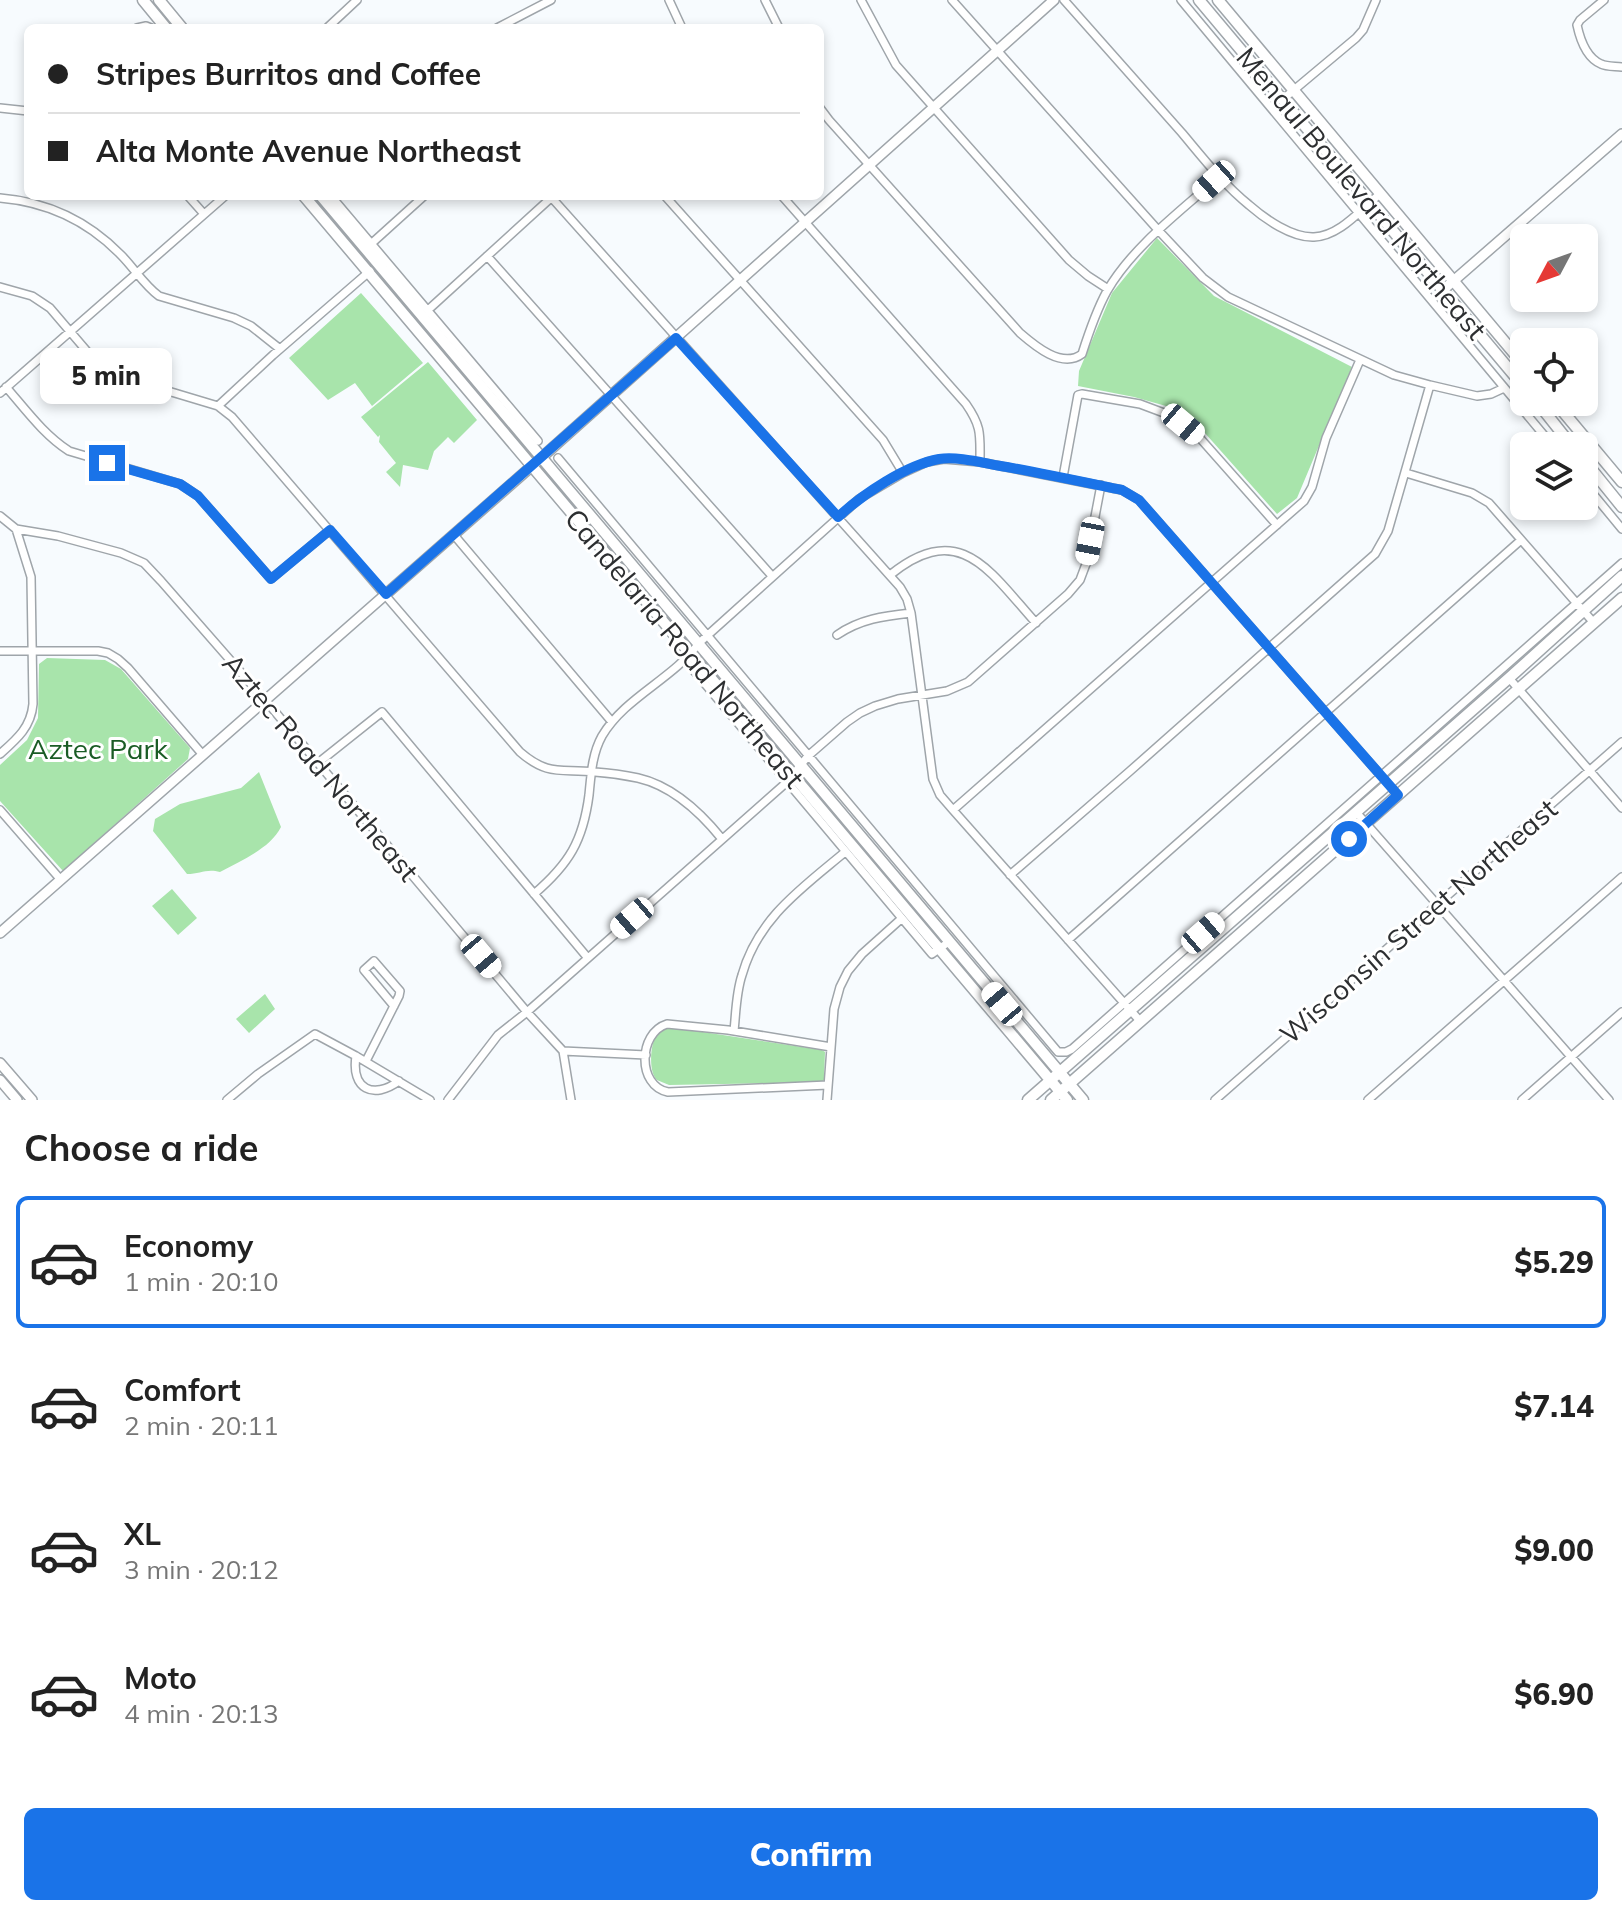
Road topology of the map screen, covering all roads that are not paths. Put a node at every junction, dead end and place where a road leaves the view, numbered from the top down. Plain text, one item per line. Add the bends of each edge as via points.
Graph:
1 (143, 0) edge
2 (159, 0) edge
3 (357, 0) edge
4 (551, 0) edge
5 (669, 0) edge
6 (765, 0) edge
7 (861, 0) edge
8 (952, 0) edge
9 (1054, 0) edge
10 (1064, 0) edge
11 (1181, 0) edge
12 (1199, 0) edge
13 (1218, 0) edge
14 (1376, 0) edge
15 (1604, 0) edge
16 (539, 3) edge
17 (163, 24) edge
18 (179, 24) edge
19 (331, 24) edge
20 (504, 24) edge
21 (680, 24) edge
22 (777, 24) edge
23 (997, 50) junction
24 (1622, 67) edge
25 (1293, 90) junction
26 (1282, 100) junction
27 (934, 107) junction
28 (0, 108) edge
29 (24, 111) edge
30 (824, 113) edge
31 (1622, 134) edge
32 (870, 165) junction
33 (1220, 176) junction
34 (1380, 194) junction
35 (0, 198) edge
36 (192, 200) edge
37 (220, 200) edge
38 (307, 200) edge
39 (324, 200) edge
40 (334, 200) edge
41 (420, 200) edge
42 (549, 200) edge
43 (555, 200) edge
44 (669, 200) edge
45 (786, 200) edge
46 (1369, 203) junction
47 (1358, 213) junction
48 (204, 214) junction
49 (805, 222) junction
50 (1159, 231) junction
51 (372, 243) junction
52 (487, 256) junction
53 (378, 264) junction
54 (137, 273) junction
55 (368, 273) junction
56 (741, 279) junction
57 (1453, 281) junction
58 (0, 287) edge
59 (1108, 289) junction
60 (1443, 290) junction
61 (428, 310) junction
62 (70, 332) junction
63 (676, 338) junction
64 (1510, 348) edge
65 (280, 349) junction
66 (1360, 360) junction
67 (1510, 370) edge
68 (1430, 385) junction
69 (1504, 388) junction
70 (3, 390) edge
71 (613, 394) junction
72 (218, 406) junction
73 (1548, 416) edge
74 (1567, 416) edge
75 (1541, 432) edge
76 (1561, 432) edge
77 (538, 441) dead end
78 (541, 458) junction
79 (558, 458) dead end
80 (980, 462) junction
81 (531, 467) junction
82 (903, 473) junction
83 (1406, 473) junction
84 (1063, 477) junction
85 (1598, 477) edge
86 (1622, 482) edge
87 (1101, 485) junction
88 (1598, 500) edge
89 (1622, 507) edge
90 (0, 516) edge
91 (838, 517) junction
92 (1277, 525) junction
93 (16, 529) junction
94 (1622, 529) edge
95 (330, 530) junction
96 (454, 535) junction
97 (1521, 540) junction
98 (1622, 563) edge
99 (890, 575) junction
100 (772, 576) junction
101 (1622, 576) edge
102 (1211, 582) junction
103 (386, 594) junction
104 (1622, 598) edge
105 (1580, 607) junction
106 (911, 613) junction
107 (1036, 623) junction
108 (1594, 623) junction
109 (837, 635) dead end
110 (703, 639) junction
111 (1268, 647) junction
112 (0, 651) edge
113 (33, 652) junction
114 (688, 657) junction
115 (1509, 678) junction
116 (1519, 690) junction
117 (921, 695) junction
118 (266, 701) junction
119 (1326, 712) junction
120 (612, 722) junction
121 (1622, 742) edge
122 (0, 754) edge
123 (203, 755) junction
124 (805, 760) junction
125 (318, 763) junction
126 (592, 771) junction
127 (1589, 771) junction
128 (790, 778) junction
129 (1384, 780) junction
130 (1398, 795) junction
131 (1622, 808) edge
132 (0, 810) edge
133 (953, 810) junction
134 (1356, 812) junction
135 (1366, 823) junction
136 (722, 839) junction
137 (845, 852) junction
138 (1010, 875) junction
139 (1622, 877) edge
140 (61, 880) junction
141 (534, 894) junction
142 (1437, 904) junction
143 (901, 919) junction
144 (0, 933) edge
145 (1068, 940) junction
146 (950, 941) junction
147 (940, 949) junction
148 (587, 957) junction
149 (1503, 981) junction
150 (394, 1006) junction
151 (1128, 1006) junction
152 (527, 1012) junction
153 (1622, 1012) edge
154 (1140, 1021) junction
155 (734, 1031) junction
156 (831, 1047) junction
157 (563, 1051) junction
158 (646, 1055) junction
159 (356, 1056) junction
160 (1571, 1057) junction
161 (366, 1061) junction
162 (0, 1063) edge
163 (1059, 1073) junction
164 (0, 1080) edge
165 (399, 1081) junction
166 (1050, 1081) junction
167 (828, 1085) junction
168 (1062, 1094) edge
169 (229, 1099) edge
170 (17, 1100) edge
171 (32, 1100) edge
172 (430, 1100) edge
173 (448, 1100) edge
174 (571, 1100) edge
175 (827, 1100) edge
176 (1028, 1100) edge
177 (1083, 1100) edge
178 (1215, 1100) edge
179 (1368, 1100) edge
180 (1522, 1100) edge
181 (1609, 1100) edge

1 - 17 main road
2 - 18 main road
3 - 19 street
4 - 16 street
5 - 21 street
6 - 22 street
7 - 27 street via 896,65
8 - 23 street
9 - 23 street
10 - 33 street
11 - 47 street
12 - 26 main road, Menaul Boulevard Northeast
13 - 25 main road, Menaul Boulevard Northeast
14 - 25 street via 1356,38
15 - 24 street via 1580,20 1579,34 1586,51 1601,64
16 - 20 street
23 - 27 street
23 - 50 street
25 - 26 street
25 - 34 main road, Menaul Boulevard Northeast
26 - 46 main road, Menaul Boulevard Northeast
27 - 32 street
27 - 59 street via 1069,260
28 - 29 street
30 - 32 street
31 - 57 street
32 - 49 street
32 - 59 street via 1020,333 1047,353 1074,359 1082,354
33 - 47 street via 1248,205 1300,235 1326,235
33 - 50 street
34 - 46 street
34 - 57 main road, Menaul Boulevard Northeast
35 - 54 street via 38,203 82,224
36 - 48 street
37 - 48 street
38 - 55 main road, Candelaria Road Northeast
39 - 53 main road, Candelaria Road Northeast
40 - 51 street
41 - 51 street
42 - 52 street
43 - 63 street
44 - 56 street
45 - 49 street
46 - 47 street
46 - 60 main road, Menaul Boulevard Northeast
47 - 69 street
48 - 54 street
49 - 56 street
49 - 80 street via 970,411 981,434
50 - 59 street
50 - 66 street via 1228,297
51 - 61 street
52 - 61 street
52 - 71 street
53 - 55 street
53 - 78 main road, Candelaria Road Northeast
54 - 62 street
54 - 65 street via 159,296 234,318
55 - 65 street
55 - 81 main road, Candelaria Road Northeast
56 - 63 street
56 - 82 street via 883,440
57 - 60 street
57 - 64 main road, Menaul Boulevard Northeast
58 - 62 street via 32,296
60 - 67 main road, Menaul Boulevard Northeast
61 - 77 street
62 - 70 street
62 - 72 street via 91,356 123,377
63 - 71 street
63 - 91 street
65 - 72 street
66 - 68 street
66 - 92 street via 1326,438 1312,487
68 - 69 street via 1477,396
68 - 83 street
69 - 75 street
70 - 95 street via 69,451 180,484 198,496 271,579
71 - 78 street
71 - 100 street
72 - 95 street via 246,431
73 - 76 main road
74 - 86 main road
78 - 81 street
78 - 110 main road, Candelaria Road Northeast
79 - 110 street
80 - 82 street via 944,459
80 - 84 street
81 - 96 street
81 - 114 main road, Candelaria Road Northeast
82 - 91 street
83 - 97 street via 1481,497
83 - 111 street via 1375,554
84 - 87 street
84 - 92 street via 1078,395 1140,404 1199,437
85 - 89 main road
87 - 102 street via 1139,500
87 - 107 street via 1080,580
88 - 94 street
90 - 93 street, Aztec Road Northeast
91 - 99 street
91 - 100 street
92 - 102 street
93 - 113 street via 31,577
93 - 118 street, Aztec Road Northeast via 58,536 144,563
95 - 103 street
96 - 103 street
96 - 120 street
97 - 105 street
97 - 119 street
98 - 105 street
99 - 106 street
99 - 107 street via 920,554 953,551 987,568
100 - 110 street
101 - 105 main road
102 - 111 street
102 - 133 street
103 - 118 street
103 - 126 street via 520,752 548,770
104 - 108 main road
105 - 108 street
105 - 115 main road
105 - 129 street
106 - 109 street via 865,620
106 - 117 street
107 - 117 street via 968,682
108 - 116 main road
110 - 114 street
110 - 124 main road, Candelaria Road Northeast
111 - 119 street
111 - 138 street
112 - 113 street
113 - 122 street via 29,721
113 - 123 street via 98,651 118,659
114 - 120 street
114 - 128 main road, Candelaria Road Northeast
115 - 116 street
115 - 129 main road
116 - 127 street
116 - 130 main road
117 - 124 street via 860,713
117 - 133 street via 933,779
118 - 123 street
118 - 125 street, Aztec Road Northeast
119 - 129 street
119 - 145 street
120 - 126 street via 594,754
121 - 127 street, Wisconsin Street Northeast
123 - 140 street
124 - 128 street
124 - 146 main road, Candelaria Road Northeast
124 - 151 street via 1058,1052 1072,1049
125 - 141 street via 382,712
125 - 152 street, Aztec Road Northeast
126 - 136 street via 641,778 669,791
126 - 141 street via 573,852
127 - 131 street
127 - 142 street, Wisconsin Street Northeast
128 - 136 street
128 - 137 street
128 - 147 main road, Candelaria Road Northeast
129 - 130 street
129 - 134 main road
129 - 151 street
130 - 135 main road
132 - 140 street
133 - 138 street
134 - 135 street
134 - 151 main road
135 - 142 street
135 - 154 main road
136 - 148 street
137 - 143 street
137 - 155 street via 780,907 758,935 741,978
138 - 145 street
139 - 149 street
140 - 144 street
141 - 148 street
142 - 149 street
142 - 178 street, Wisconsin Street Northeast
143 - 147 street via 932,954
143 - 156 street via 848,971 834,1009
145 - 151 street
146 - 147 street
146 - 163 main road, Candelaria Road Northeast
147 - 166 main road, Candelaria Road Northeast
148 - 152 street
149 - 160 street
149 - 179 street
150 - 150 street via 400,991 374,961 364,970
150 - 161 street
151 - 154 street
151 - 163 main road
152 - 157 street, Aztec Road Northeast
152 - 173 street via 498,1035
153 - 160 street
154 - 168 main road
155 - 156 street
155 - 158 street via 659,1026 650,1036
156 - 167 street
157 - 158 street
157 - 174 street
158 - 167 street via 648,1077 661,1091 730,1094
159 - 161 street
159 - 165 street via 358,1083 369,1092 390,1090
159 - 169 street via 315,1034
160 - 180 street
160 - 181 street
161 - 165 street
162 - 171 street
163 - 166 main road
163 - 168 main road, Candelaria Road Northeast
164 - 170 street
165 - 172 street
166 - 168 main road, Candelaria Road Northeast
166 - 176 main road
167 - 175 street
168 - 177 main road, Candelaria Road Northeast

